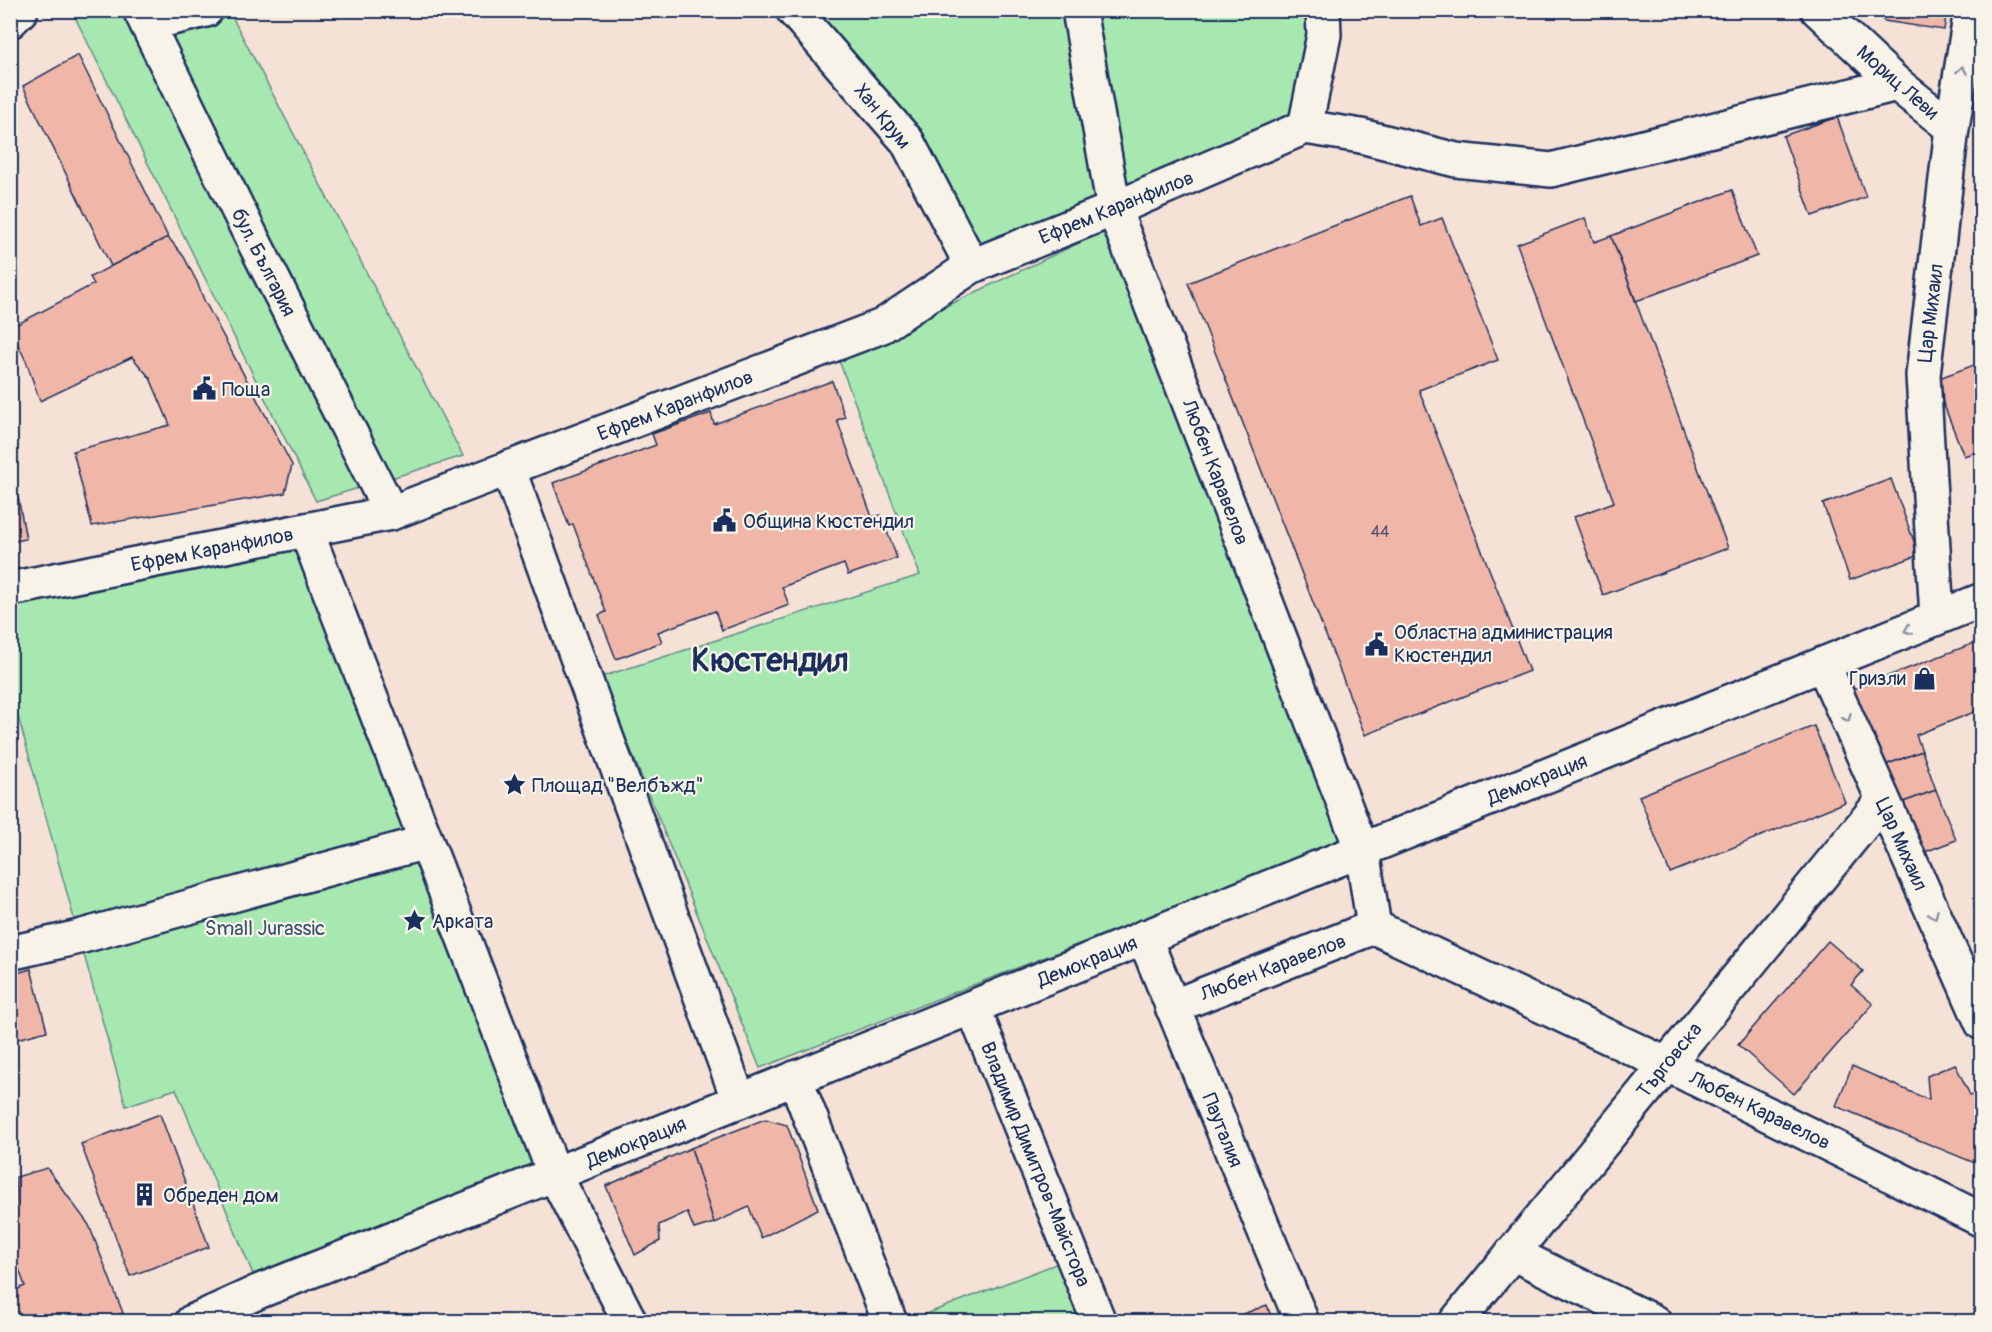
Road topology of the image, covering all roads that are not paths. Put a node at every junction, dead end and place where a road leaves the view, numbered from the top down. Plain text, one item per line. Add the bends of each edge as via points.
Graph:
1 (21, 10) edge
2 (206, 10) edge
3 (794, 10) edge
4 (1079, 10) edge
5 (1323, 10) edge
6 (1818, 10) edge
7 (1971, 10) edge
8 (143, 17) edge
9 (10, 21) edge
10 (1897, 84) junction
11 (1305, 127) junction
12 (1952, 128) junction
13 (1114, 209) junction
14 (972, 266) junction
15 (508, 468) junction
16 (391, 513) junction
17 (306, 530) junction
18 (10, 589) edge
19 (1982, 600) edge
20 (1937, 618) junction
21 (1823, 664) junction
22 (1883, 800) junction
23 (426, 842) junction
24 (1362, 850) junction
25 (1374, 927) junction
26 (1144, 938) junction
27 (10, 954) edge
28 (973, 1006) junction
29 (1172, 1006) junction
30 (1982, 1023) edge
31 (1666, 1064) junction
32 (795, 1078) junction
33 (739, 1101) junction
34 (555, 1175) junction
35 (1982, 1220) edge
36 (1512, 1253) junction
37 (192, 1322) edge
38 (630, 1322) edge
39 (890, 1322) edge
40 (1099, 1322) edge
41 (1302, 1322) edge
42 (1456, 1322) edge
43 (1654, 1322) edge

1 - 9 street
2 - 8 street
3 - 14 street, Хан Крум via 907,141
4 - 13 street, Любен Kаравелов
5 - 11 street via 1324,35
6 - 10 street, Мориц Леви
12 -> 7 street, Цар Михаил
8 - 16 street, бул. България
10 - 11 street via 1551,170 1456,160 1361,136
10 - 12 street, Мориц Леви
11 - 13 street, Ефрем Каранфилов
12 - 20 street, Цар Михаил via 1923,375
13 - 14 street, Ефрем Каранфилов
13 - 24 street, Любен Kаравелов
14 - 15 street, Ефрем Каранфилов via 882,326
15 - 16 street, Ефрем Каранфилов
15 - 33 street
16 - 17 street, Ефрем Каранфилов
17 - 18 street, Ефрем Каранфилов
17 - 23 street
19 - 20 street, Демокрация
20 -> 21 street, Демокрация
21 -> 22 street, Цар Михаил
21 - 24 street, Демокрация
22 -> 30 street, Цар Михаил
22 - 31 street, Търговска
23 - 27 street
23 - 34 street
24 - 25 street, Любен Kаравелов
24 - 26 street, Демокрация
25 - 29 street, Любен Kаравелов
25 - 31 street, Любен Kаравелов
26 - 28 street, Демокрация
26 - 29 street, Пауталия
28 - 32 street, Демокрация
28 - 40 street, Владимир Димитров-Майстора
29 - 41 street, Пауталия
31 - 35 street, Любен Kаравелов
31 - 36 street, Търговска
32 - 33 street, Демокрация
32 - 39 street
33 - 34 street, Демокрация
34 - 37 street, Демокрация via 260,1291
34 - 38 street
36 - 42 street, Търговска
36 - 43 street

